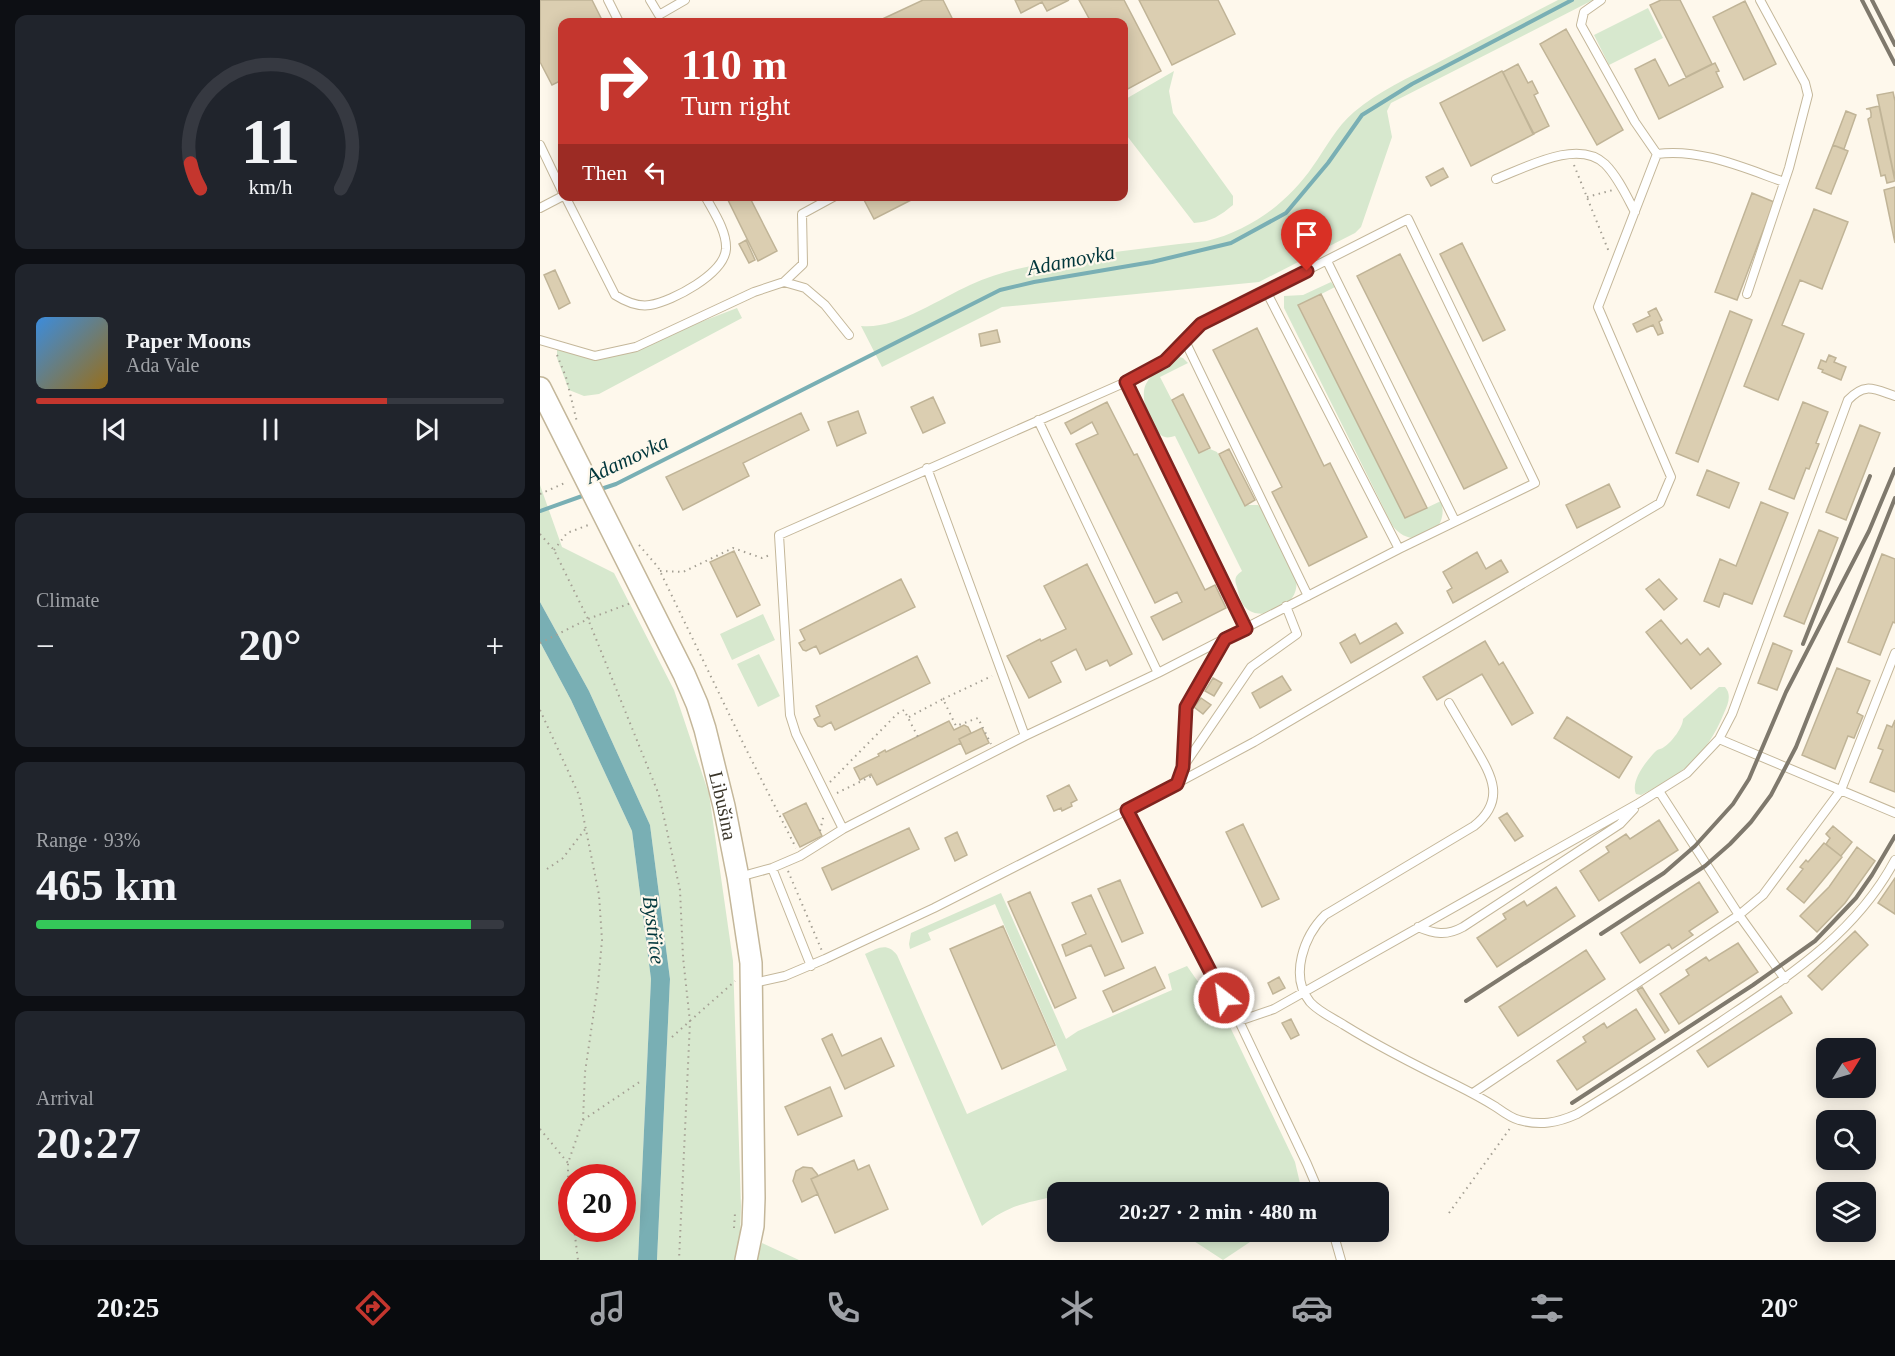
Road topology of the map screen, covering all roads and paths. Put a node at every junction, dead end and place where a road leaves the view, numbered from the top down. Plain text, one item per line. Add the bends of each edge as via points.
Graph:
1 (608, 0) edge
2 (650, 0) edge
3 (685, 0) edge
4 (1601, 0) edge
5 (1760, 0) edge
6 (618, 18) edge
7 (540, 146) edge
8 (1569, 154) junction
9 (1657, 154) junction
10 (1496, 179) dead end
11 (1784, 182) junction
12 (558, 184) edge
13 (1622, 187) junction
14 (1587, 197) junction
15 (558, 199) edge
16 (567, 201) edge
17 (707, 201) edge
18 (826, 201) edge
19 (540, 208) edge
20 (1635, 212) junction
21 (1327, 261) junction
22 (1614, 265) junction
23 (784, 282) junction
24 (1266, 291) junction
25 (1747, 294) dead end
26 (849, 335) dead end
27 (540, 340) edge
28 (1185, 342) junction
29 (557, 346) junction
30 (1126, 382) junction
31 (540, 388) edge
32 (1895, 396) edge
33 (1038, 420) junction
34 (579, 431) dead end
35 (927, 468) junction
36 (585, 477) junction
37 (540, 494) edge
38 (602, 511) junction
39 (1455, 521) junction
40 (540, 534) edge
41 (639, 545) dead end
42 (1399, 549) junction
43 (554, 550) junction
44 (780, 553) junction
45 (660, 572) junction
46 (1308, 596) junction
47 (645, 597) junction
48 (1286, 606) junction
49 (588, 619) junction
50 (1246, 629) junction
51 (1225, 639) junction
52 (540, 643) edge
53 (1895, 653) edge
54 (1001, 671) junction
55 (1158, 673) junction
56 (943, 699) junction
57 (1449, 703) dead end
58 (540, 710) edge
59 (908, 717) junction
60 (918, 736) dead end
61 (1025, 736) junction
62 (1719, 739) junction
63 (994, 752) junction
64 (1183, 767) junction
65 (872, 776) dead end
66 (1177, 784) junction
67 (824, 789) junction
68 (1841, 790) junction
69 (1659, 791) junction
70 (829, 797) junction
71 (1639, 803) junction
72 (1127, 810) junction
73 (1895, 813) edge
74 (586, 828) junction
75 (843, 829) junction
76 (800, 856) junction
77 (1895, 860) edge
78 (785, 863) junction
79 (772, 868) junction
80 (547, 869) dead end
81 (738, 877) junction
82 (1739, 915) junction
83 (1418, 927) junction
84 (825, 959) junction
85 (811, 966) junction
86 (751, 973) junction
87 (1785, 979) junction
88 (1304, 991) junction
89 (1239, 1021) junction
90 (690, 1022) junction
91 (672, 1037) dead end
92 (641, 1081) dead end
93 (1473, 1093) junction
94 (583, 1120) junction
95 (1516, 1120) junction
96 (540, 1129) edge
97 (568, 1163) joint
98 (1314, 1182) edge
99 (1449, 1213) dead end
100 (576, 1242) edge
101 (1336, 1242) edge
102 (578, 1260) edge
103 (679, 1260) edge
104 (746, 1260) edge
105 (1341, 1260) edge

1 - 6 lane
2 - 3 lane via 659,15
4 - 9 lane via 1584,12 1581,25
5 - 11 lane via 1808,95
7 - 12 lane
8 - 10 lane
8 - 13 lane via 1588,153 1605,164
8 - 14 path
9 - 11 lane via 1673,152 1717,159
9 - 20 lane
11 - 25 lane
13 - 14 path
13 - 20 lane
14 - 22 path
15 - 19 lane
16 - 17 lane via 615,295 638,305 665,301 715,270 726,249
18 - 23 lane via 802,214 803,264
20 - 22 lane
21 - 24 lane
21 - 39 lane
21 - 39 lane via 1407,219 1535,483
22 - 66 lane via 1598,307 1671,477 1660,503
23 - 26 lane via 805,288 825,304
23 - 29 lane via 636,347 595,356
24 - 28 lane via 1201,324
24 - 42 lane
27 - 29 lane
28 - 30 lane via 1165,361
28 - 46 lane
29 - 34 path via 557,358 566,377
30 - 33 lane
30 - 50 lane
31 - 36 street, Libušina
32 - 62 lane via 1870,388 1857,390 1848,400 1732,714
33 - 35 lane
33 - 55 lane
35 - 44 lane via 779,535
35 - 54 lane
36 - 37 path
36 - 38 street, Libušina
38 - 43 path via 567,533
38 - 47 street, Libušina
39 - 42 lane
40 - 43 path
41 - 45 path
42 - 46 lane
43 - 49 path
44 - 45 path via 762,558 733,548 682,572
44 - 67 lane via 790,715
45 - 76 path
46 - 48 lane
47 - 49 path
47 - 81 street, Libušina via 697,704
48 - 50 lane
48 - 64 lane via 1297,633 1251,667
49 - 52 path
49 - 90 path via 659,795 680,890
50 - 51 lane
51 - 55 lane
51 - 64 lane via 1186,707
53 - 68 lane
54 - 56 path
54 - 61 lane
55 - 61 lane
56 - 59 path
56 - 63 path via 956,726 978,718
57 - 88 lane via 1492,778 1489,810 1474,826 1318,922 1301,961
58 - 74 path via 579,795
59 - 60 path
59 - 67 path via 904,710 897,714
61 - 63 lane
62 - 68 lane
62 - 69 lane via 1687,773
63 - 75 lane
64 - 66 lane
65 - 70 path
66 - 72 lane
67 - 70 lane
68 - 73 lane
68 - 82 lane via 1763,895
69 - 71 lane
69 - 82 lane
70 - 75 lane
71 - 83 lane
71 - 83 lane via 1620,824 1463,927 1443,934
72 - 84 lane
72 - 89 lane via 1212,977
74 - 80 path via 563,858
74 - 94 path via 599,895 602,940 585,1072
75 - 76 lane
76 - 78 lane
77 - 87 lane via 1845,927
78 - 79 lane
78 - 84 path
79 - 81 lane
79 - 85 lane
81 - 86 street, Libušina
82 - 87 lane
82 - 93 lane
83 - 88 lane
84 - 85 lane
85 - 86 lane via 785,976
86 - 90 path
86 - 104 street, Libušina via 754,1198
87 - 95 lane via 1576,1114 1549,1123
88 - 89 lane via 1274,1010
88 - 93 lane via 1317,1008 1388,1052
89 - 98 lane
90 - 91 path
90 - 103 path
92 - 94 path
93 - 95 lane
94 - 97 path
95 - 99 path
96 - 97 path
100 - 102 path
101 - 105 lane

